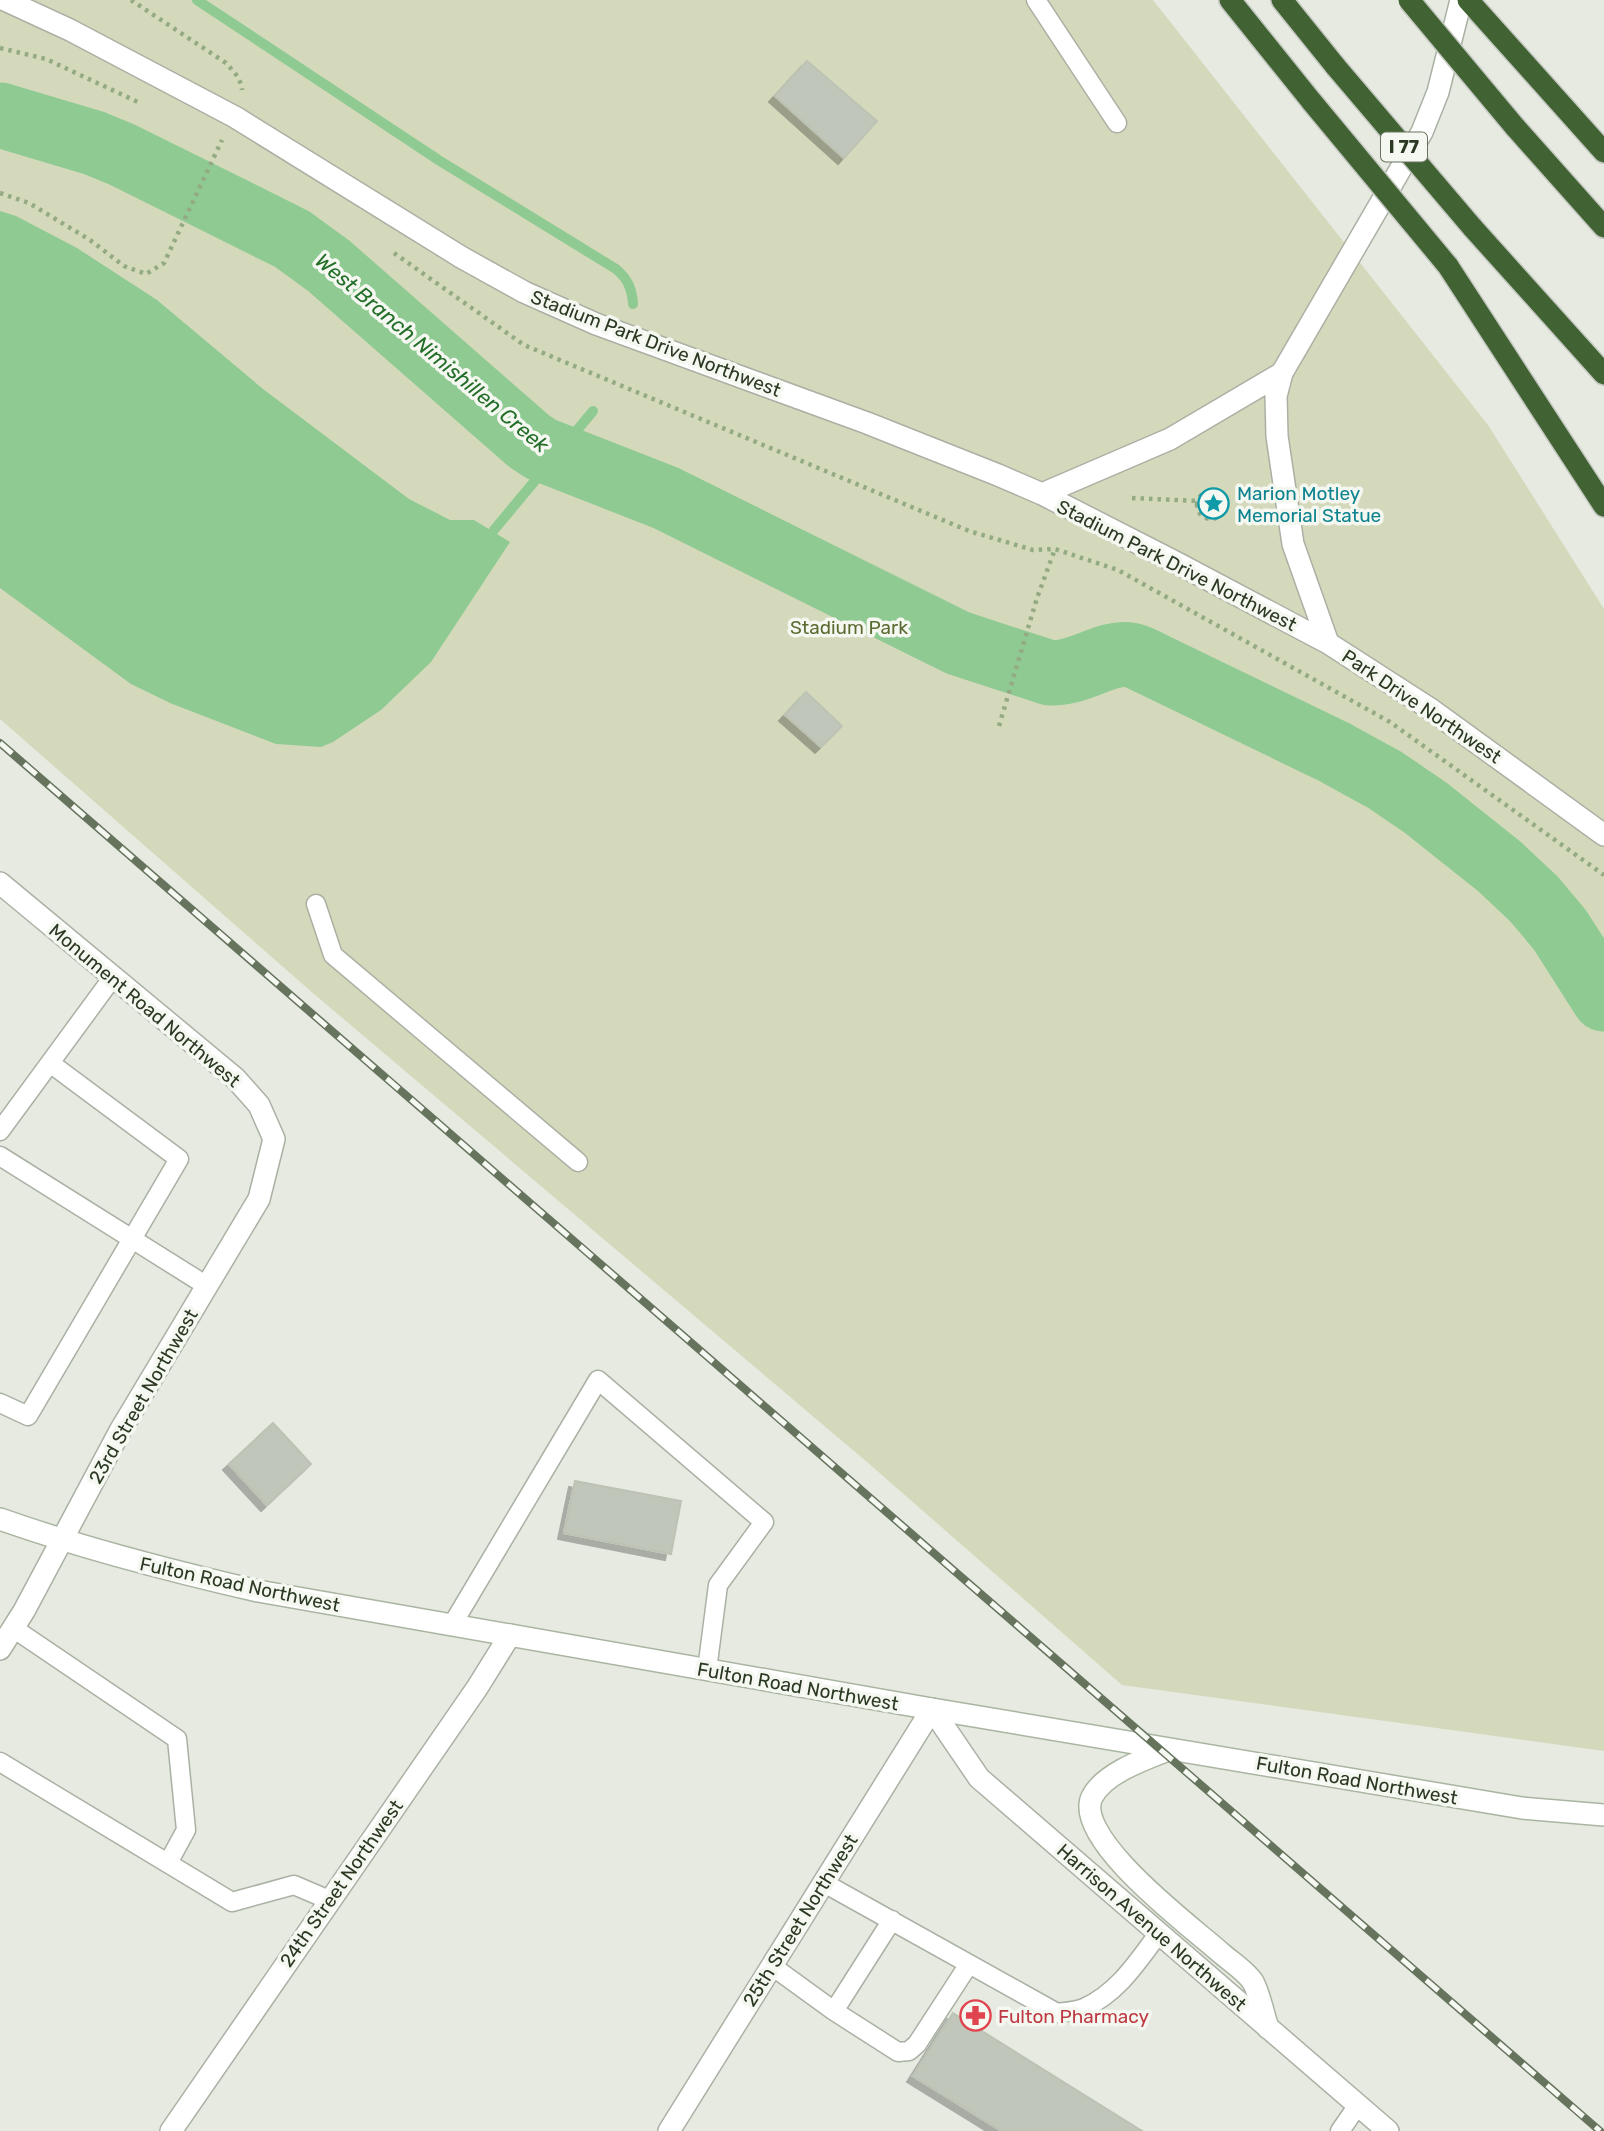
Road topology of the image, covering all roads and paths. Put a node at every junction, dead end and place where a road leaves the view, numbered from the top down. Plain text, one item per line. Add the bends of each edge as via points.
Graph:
1 (5, 0) edge
2 (1036, 0) edge
3 (1230, 0) edge
4 (1282, 0) edge
5 (1409, 0) edge
6 (1461, 0) edge
7 (1468, 0) edge
8 (1116, 123) dead end
9 (218, 150) dead end
10 (1604, 152) edge
11 (0, 193) edge
12 (1604, 227) edge
13 (1282, 373) junction
14 (1604, 374) edge
15 (1042, 495) junction
16 (1132, 498) dead end
17 (1198, 501) junction
18 (1604, 506) edge
19 (1055, 549) junction
20 (1032, 550) dead end
21 (1328, 643) junction
22 (999, 726) dead end
23 (1604, 835) edge
24 (1604, 875) edge
25 (0, 883) edge
26 (316, 904) dead end
27 (113, 977) junction
28 (50, 1063) junction
29 (0, 1131) edge
30 (274, 1139) joint
31 (0, 1156) edge
32 (578, 1162) dead end
33 (131, 1240) junction
34 (207, 1286) junction
35 (0, 1403) edge
36 (0, 1519) edge
37 (60, 1540) junction
38 (453, 1625) junction
39 (13, 1628) junction
40 (510, 1635) junction
41 (0, 1649) edge
42 (707, 1670) junction
43 (932, 1709) junction
44 (1171, 1749) junction
45 (0, 1762) edge
46 (1604, 1815) edge
47 (168, 1863) junction
48 (824, 1882) junction
49 (329, 1900) junction
50 (892, 1920) junction
51 (1159, 1933) junction
52 (969, 1964) junction
53 (772, 1966) junction
54 (834, 2011) junction
55 (1268, 2028) junction
56 (1358, 2105) junction
57 (171, 2131) edge
58 (669, 2131) edge
59 (1340, 2131) edge
60 (1388, 2131) edge

1 - 15 street, Stadium Park Drive Northwest via 235,117 524,292 596,324 929,447
2 - 8 lane
3 - 18 highway, bridge via 1448,266
4 - 14 highway, I 77, bridge via 1472,227
5 - 12 highway, bridge
6 - 13 street via 1438,92 1422,132
7 - 10 highway
9 - 11 path via 164,263 146,274 124,266 29,203
13 - 15 street via 1170,439
13 - 21 street, Park Drive Northwest via 1276,396 1277,436 1293,544
15 - 21 street, Stadium Park Drive Northwest
16 - 17 path
17 - 17 path via 1200,513 1208,518 1217,517 1225,507 1222,495 1213,491 1204,492
19 - 20 path
19 - 22 path
19 - 24 path via 1118,570 1390,722
21 - 23 street, Park Drive Northwest via 1429,708
25 - 27 street, Monument Road Northwest
26 - 32 lane via 333,955
27 - 28 lane
27 - 30 street, Monument Road Northwest via 235,1078 259,1105
28 - 29 lane
28 - 33 lane via 179,1159
30 - 34 street, 23rd Street Northwest via 259,1199
31 - 33 lane
33 - 34 lane
33 - 35 lane via 28,1416
34 - 37 street, 23rd Street Northwest
36 - 37 street, Fulton Road Northwest
37 - 38 street, Fulton Road Northwest via 258,1591
37 - 39 street, 23rd Street Northwest
38 - 40 street, Fulton Road Northwest
38 - 42 lane via 598,1380 764,1522 718,1586
39 - 41 street, 23rd Street Northwest
39 - 47 lane via 177,1739 186,1830
40 - 42 street, Fulton Road Northwest
40 - 49 street, 24th Street Northwest
42 - 43 street, Fulton Road Northwest
43 - 44 street, Fulton Road Northwest
43 - 48 street, 25th Street Northwest
43 - 51 street, Harrison Avenue Northwest via 979,1778
44 - 46 street, Fulton Road Northwest via 1522,1808
44 - 55 street via 1129,1765 1092,1797 1096,1832 1121,1864 1252,1981
45 - 47 lane
47 - 49 lane via 232,1902 294,1885
48 - 50 lane
48 - 53 street, 25th Street Northwest
49 - 57 street, 24th Street Northwest
50 - 52 lane
50 - 54 lane
51 - 52 lane via 1129,1975 1084,2009 1057,2013
51 - 55 street, Harrison Avenue Northwest
52 - 54 lane via 909,2051 898,2052
53 - 54 lane
53 - 58 street, 25th Street Northwest
55 - 56 street, Harrison Avenue Northwest
56 - 59 lane
56 - 60 street, Harrison Avenue Northwest

